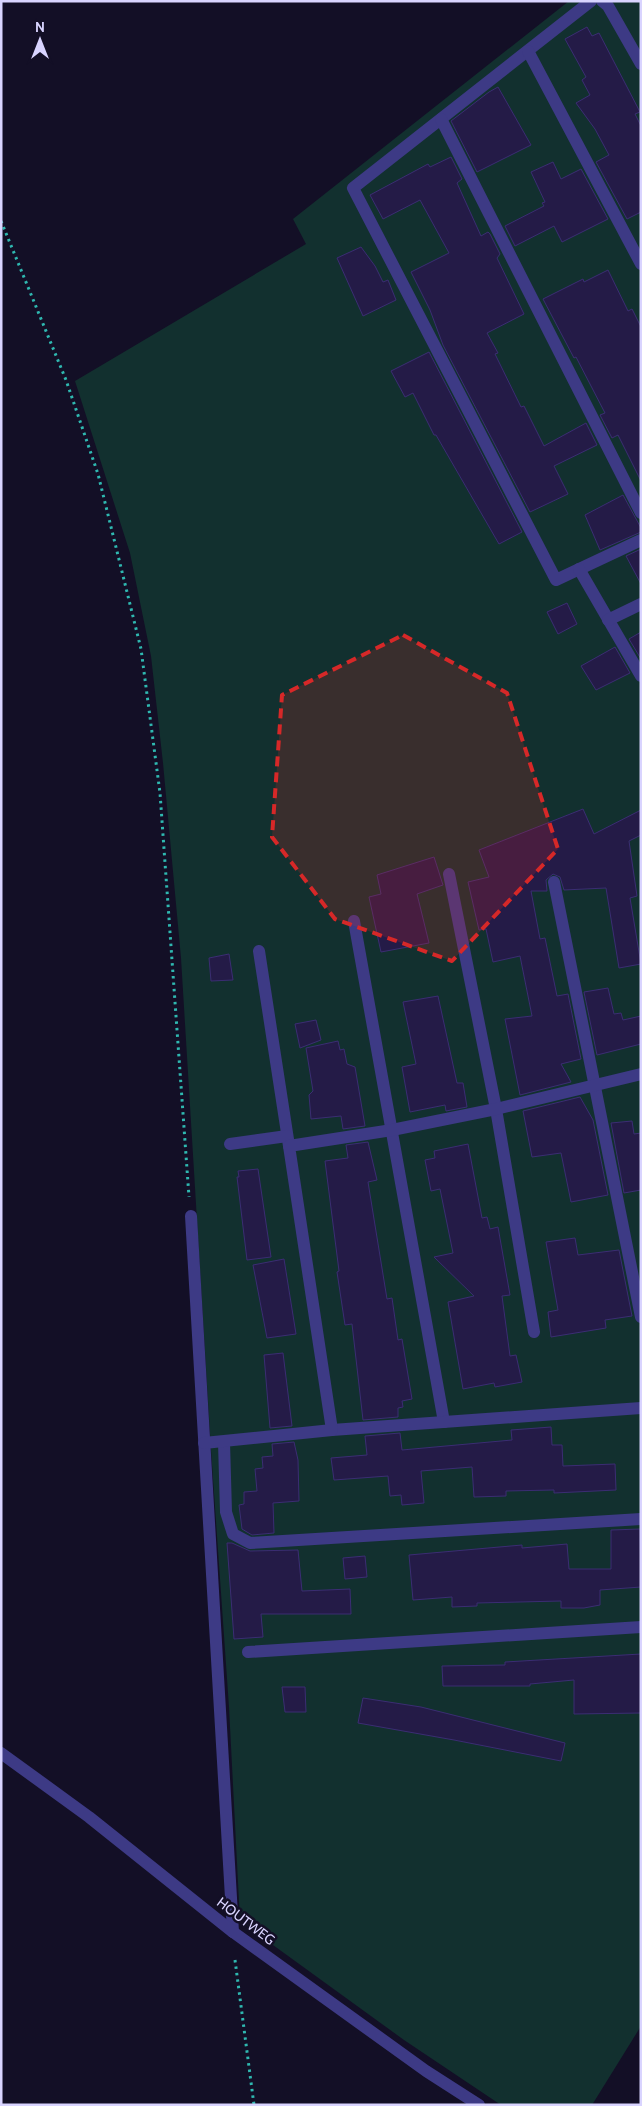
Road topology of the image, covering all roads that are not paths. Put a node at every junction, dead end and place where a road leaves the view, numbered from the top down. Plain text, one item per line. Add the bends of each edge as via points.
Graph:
1 (591, 1) edge
2 (602, 1) edge
3 (528, 51) junction
4 (641, 64) edge
5 (441, 119) junction
6 (641, 264) edge
7 (641, 512) edge
8 (641, 540) edge
9 (578, 569) junction
10 (641, 604) edge
11 (608, 620) junction
12 (641, 676) edge
13 (449, 874) dead end
14 (554, 882) dead end
15 (354, 921) dead end
16 (258, 951) dead end
17 (641, 1074) edge
18 (593, 1085) junction
19 (496, 1109) junction
20 (392, 1130) junction
21 (288, 1141) junction
22 (230, 1144) dead end
23 (191, 1216) road end
24 (641, 1317) edge
25 (534, 1332) dead end
26 (641, 1408) edge
27 (444, 1422) junction
28 (332, 1430) junction
29 (224, 1442) junction
30 (204, 1443) junction
31 (641, 1518) edge
32 (641, 1627) edge
33 (248, 1652) dead end
34 (1, 1753) edge
35 (233, 1932) junction
36 (479, 2105) edge

1 - 3 street
2 - 4 street
3 - 5 street
3 - 6 street
5 - 7 street
5 - 9 street via 353,188 556,580
8 - 9 street
9 - 11 street
10 - 11 street
11 - 12 street
13 - 19 street
14 - 18 street
15 - 20 street
16 - 21 street
17 - 18 street
18 - 19 street
18 - 24 street
19 - 20 street
19 - 25 street
20 - 21 street
20 - 27 street
21 - 22 street
21 - 28 street
23 - 30 street
26 - 27 street
27 - 28 street
28 - 29 street
29 - 30 street
29 - 31 street via 226,1512 233,1534 250,1544
30 - 35 street
32 - 33 street
34 - 35 street, HOUTWEG via 89,1816
35 - 36 street, HOUTWEG via 426,2071

